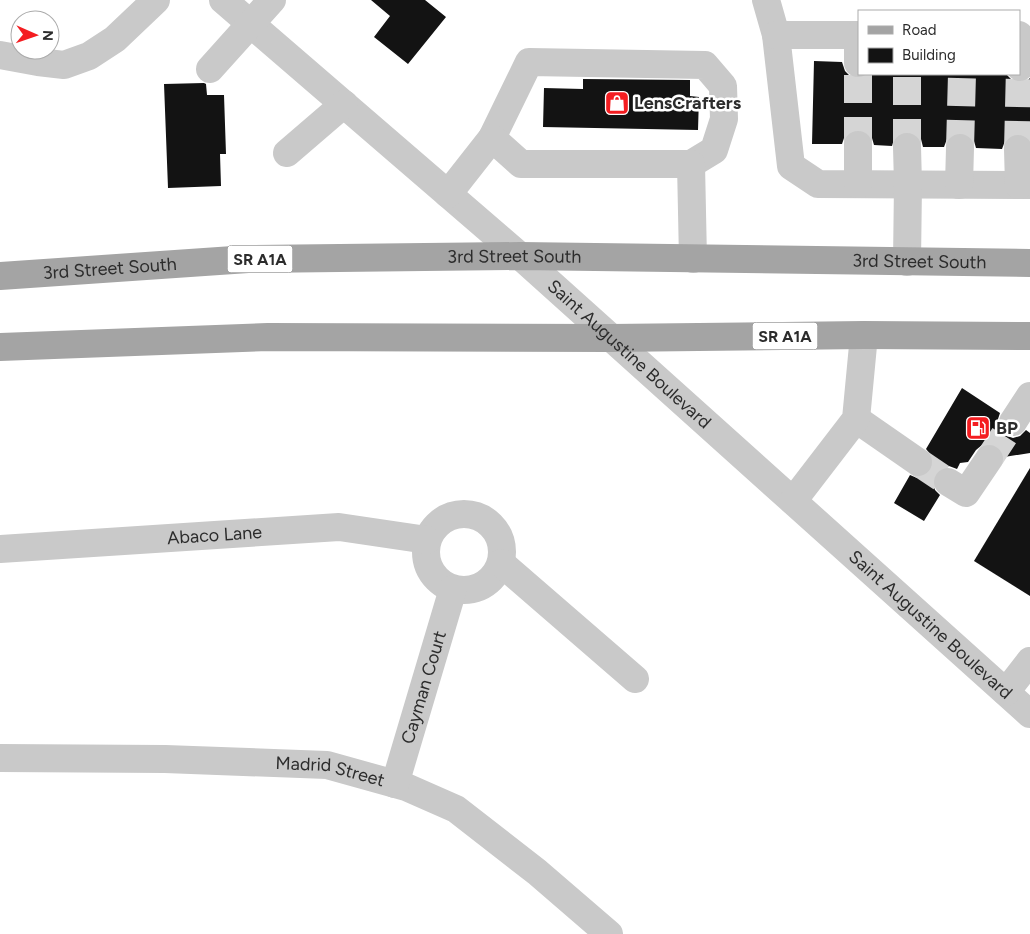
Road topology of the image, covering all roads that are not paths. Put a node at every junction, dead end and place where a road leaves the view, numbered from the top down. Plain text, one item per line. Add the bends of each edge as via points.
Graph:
1 (156, 0) edge
2 (223, 0) edge
3 (272, 0) edge
4 (766, 0) edge
5 (251, 24) junction
6 (776, 35) junction
7 (858, 35) edge
8 (0, 55) edge
9 (858, 63) edge
10 (210, 69) dead end
11 (344, 104) junction
12 (492, 138) junction
13 (858, 145) tunnel mouth
14 (907, 146) tunnel mouth
15 (960, 148) tunnel mouth
16 (1018, 150) tunnel mouth
17 (287, 153) dead end
18 (691, 164) junction
19 (858, 184) junction
20 (908, 184) junction
21 (959, 185) junction
22 (1024, 185) edge
23 (448, 194) junction
24 (520, 256) junction
25 (693, 258) junction
26 (907, 262) junction
27 (1030, 263) edge
28 (0, 276) edge
29 (864, 335) junction
30 (1030, 336) edge
31 (611, 338) junction
32 (0, 347) edge
33 (1030, 396) edge
34 (856, 420) junction
35 (1013, 422) tunnel mouth
36 (989, 459) tunnel mouth
37 (918, 462) tunnel mouth
38 (948, 482) tunnel mouth
39 (793, 502) junction
40 (427, 540) junction
41 (0, 549) edge
42 (501, 563) junction
43 (453, 589) junction
44 (1030, 661) edge
45 (635, 679) dead end
46 (1006, 692) junction
47 (1030, 714) edge
48 (0, 758) edge
49 (395, 784) junction
50 (609, 934) edge

1 - 8 street via 115,39 89,56 64,65
2 - 5 street, Saint Augustine Boulevard
3 - 5 street
4 - 6 street
5 - 10 street
5 - 11 street, Saint Augustine Boulevard
6 - 7 street
6 - 19 street via 791,166 818,184
7 - 9 street
11 - 17 street
11 - 23 street, Saint Augustine Boulevard
12 - 18 street via 521,164
12 - 18 street via 529,62 705,66 723,86 724,119 714,150
12 - 23 street
13 - 19 street
14 - 20 street
15 - 21 street
16 - 22 street
18 - 25 street
19 - 20 street
20 - 21 street
20 - 26 street
21 - 22 street
23 - 24 street, Saint Augustine Boulevard
24 - 25 main road, 3rd Street South / SR A1A
24 - 28 main road, 3rd Street South / SR A1A via 248,259
24 - 31 street, Saint Augustine Boulevard
25 - 26 main road, 3rd Street South / SR A1A
26 - 27 main road, 3rd Street South / SR A1A
29 - 30 main road, SR A1A
29 - 31 main road, SR A1A
29 - 34 street
31 - 32 main road, SR A1A via 268,337
31 - 39 street, Saint Augustine Boulevard
33 - 35 street
34 - 37 street
34 - 39 street
36 - 38 street via 966,493
39 - 46 street, Saint Augustine Boulevard
40 - 41 street, Abaco Lane via 339,527
40 - 42 street via 434,527 446,517 460,513 476,515 489,522 498,534 503,548
40 - 43 street via 430,570 439,582
42 - 43 street via 494,577 482,586
42 - 45 street
43 - 49 street, Cayman Court
44 - 46 street
46 - 47 street, Saint Augustine Boulevard
48 - 49 street, Madrid Street via 166,759 327,765
49 - 50 street, Madrid Street via 456,808

